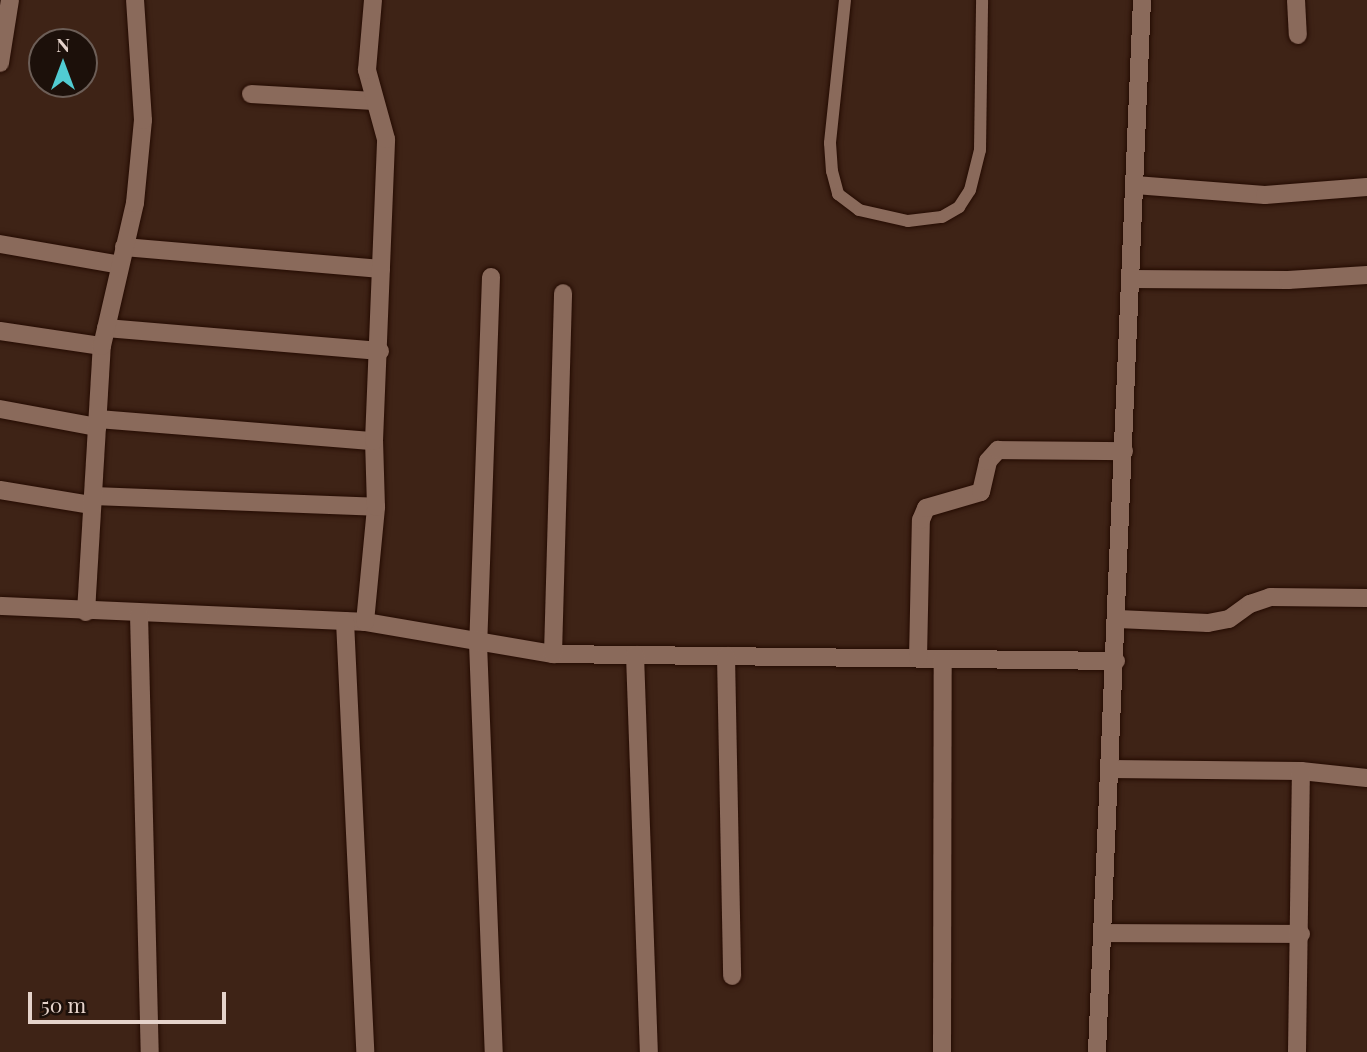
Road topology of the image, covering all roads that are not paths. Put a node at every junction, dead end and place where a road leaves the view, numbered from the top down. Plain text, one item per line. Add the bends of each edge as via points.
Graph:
1 (10, 0) edge
2 (135, 0) edge
3 (373, 0) edge
4 (845, 0) edge
5 (982, 0) edge
6 (1142, 0) edge
7 (1296, 0) edge
8 (1298, 35) dead end
9 (0, 63) edge
10 (251, 94) dead end
11 (374, 101) junction
12 (1135, 185) junction
13 (1367, 187) edge
14 (0, 244) edge
15 (122, 256) junction
16 (381, 269) junction
17 (1367, 275) edge
18 (491, 277) dead end
19 (1131, 279) junction
20 (564, 293) dead end
21 (106, 328) junction
22 (0, 331) edge
23 (102, 346) junction
24 (380, 351) junction
25 (0, 409) edge
26 (97, 423) junction
27 (374, 441) junction
28 (1124, 451) junction
29 (0, 490) edge
30 (92, 501) junction
31 (376, 507) junction
32 (1367, 598) edge
33 (0, 606) edge
34 (86, 612) junction
35 (139, 614) junction
36 (1118, 619) junction
37 (345, 621) junction
38 (365, 622) junction
39 (478, 643) junction
40 (553, 654) junction
41 (635, 655) junction
42 (726, 656) junction
43 (918, 658) junction
44 (943, 659) junction
45 (1116, 661) junction
46 (1111, 769) junction
47 (1300, 771) junction
48 (1367, 778) edge
49 (1104, 933) junction
50 (1300, 934) junction
51 (732, 976) dead end
52 (150, 1052) edge
53 (365, 1052) edge
54 (494, 1052) edge
55 (649, 1052) edge
56 (942, 1052) edge
57 (1097, 1052) edge
58 (1297, 1052) edge

1 - 9 street
2 - 15 street via 142,120 135,203
3 - 11 street via 367,70
4 - 5 lane via 830,143 838,194 859,210 908,221 942,217 959,207 970,190 980,150
6 - 12 street
7 - 8 street
10 - 11 street
11 - 16 street via 386,139
12 - 13 street via 1265,195
12 - 19 street
14 - 15 street
15 - 16 street
15 - 21 street
16 - 24 street
17 - 19 street via 1288,280
18 - 39 street
19 - 28 street
20 - 40 street
21 - 23 street
21 - 24 street
22 - 23 street
23 - 26 street
24 - 27 street
25 - 26 street
26 - 27 street
26 - 30 street
27 - 31 street
28 - 36 street
28 - 43 street via 998,450 988,461 981,492 926,508 921,520
29 - 30 street
30 - 31 street
30 - 34 street
31 - 38 street
32 - 36 street via 1270,597 1250,604 1230,619 1208,623
33 - 34 street
34 - 35 street
35 - 37 street
35 - 52 street
36 - 45 street
37 - 38 street
37 - 53 street
38 - 39 street
39 - 40 street
39 - 54 street
40 - 41 street
41 - 42 street
41 - 55 street
42 - 43 street
42 - 51 street
43 - 44 street
44 - 45 street
44 - 56 street
45 - 46 street
46 - 47 street
46 - 49 street
47 - 48 street
47 - 50 street
49 - 50 street
49 - 57 street
50 - 58 street

